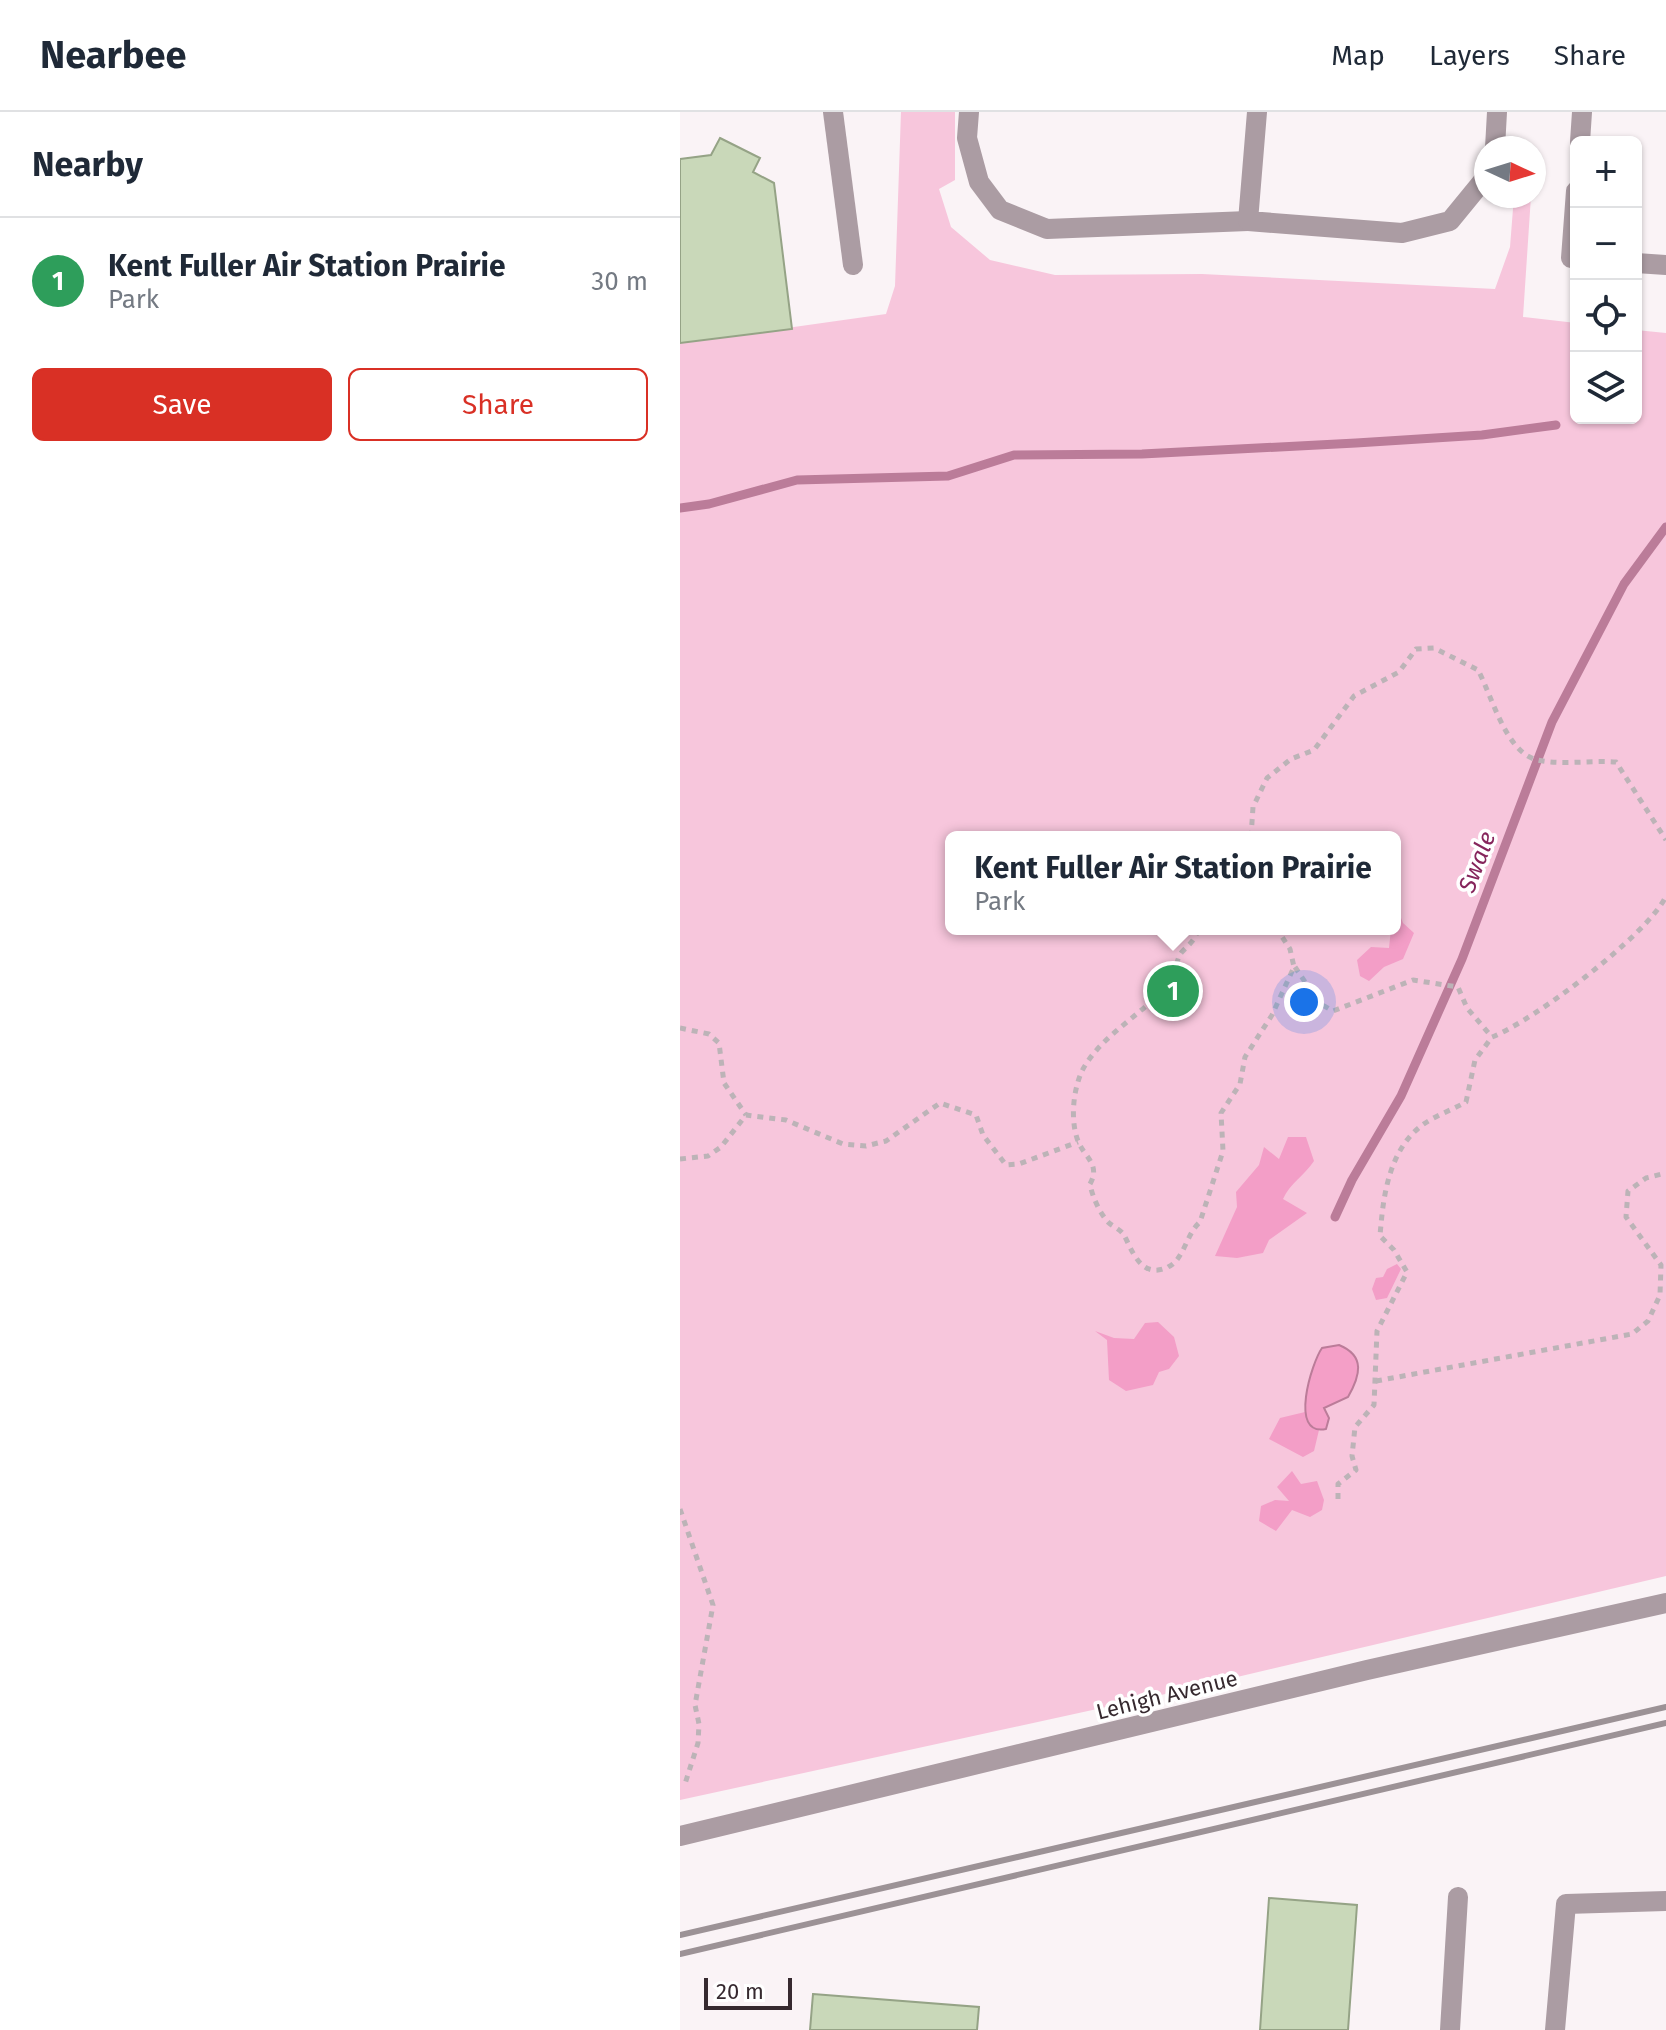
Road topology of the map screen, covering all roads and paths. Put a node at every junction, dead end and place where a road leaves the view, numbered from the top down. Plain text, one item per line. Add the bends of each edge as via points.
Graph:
1 (833, 112) edge
2 (969, 112) edge
3 (1257, 112) edge
4 (1497, 112) edge
5 (1582, 112) edge
6 (1496, 136) edge
7 (1580, 136) edge
8 (1474, 192) edge
9 (1248, 221) junction
10 (1642, 263) edge
11 (853, 265) dead end
12 (1666, 265) edge
13 (1251, 831) edge
14 (1666, 840) edge
15 (1666, 896) edge
16 (1196, 935) edge
17 (1281, 935) edge
18 (1294, 967) junction
19 (680, 1028) edge
20 (1492, 1037) junction
21 (746, 1115) junction
22 (1078, 1142) junction
23 (680, 1159) edge
24 (1666, 1173) edge
25 (1376, 1381) junction
26 (1338, 1499) dead end
27 (680, 1509) edge
28 (1666, 1603) edge
29 (684, 1787) dead end
30 (680, 1836) edge
31 (1458, 1897) dead end
32 (1666, 1901) edge
33 (1450, 2030) edge
34 (1555, 2030) edge

1 - 11 street
2 - 9 street via 967,138 979,182 1000,210 1047,229
3 - 9 street
4 - 6 street
5 - 7 street
8 - 9 street via 1450,221 1402,233
10 - 12 street
13 - 14 path via 1253,807 1267,778 1291,759 1314,750 1354,696 1399,672 1416,649 1434,648 1478,670 1502,725 1521,751 1553,761 1616,762
15 - 20 path via 1587,975 1541,1011
16 - 22 path via 1180,955 1173,976 1083,1069 1073,1106
17 - 18 path
18 - 20 path via 1319,1003 1333,1011 1413,980 1458,987 1467,1008
18 - 22 path via 1245,1057 1240,1084 1221,1113 1223,1151 1200,1222 1169,1267 1153,1270 1134,1259 1123,1233 1107,1221 1091,1193 1091,1157
19 - 21 path via 709,1034 719,1043 724,1083
20 - 25 path via 1475,1060 1466,1102 1420,1127 1383,1188 1380,1236 1407,1272 1377,1331
21 - 22 path via 786,1120 843,1144 866,1146 886,1141 940,1103 956,1105 976,1115 983,1135 1006,1165
21 - 23 path via 708,1156
24 - 25 path via 1646,1178 1628,1191 1626,1217 1661,1265 1660,1295 1648,1321 1632,1334
25 - 26 path via 1374,1405 1355,1427 1356,1470 1338,1484
27 - 29 path via 713,1605 695,1705 698,1743
28 - 30 street, Lehigh Avenue
31 - 33 street
32 - 34 street via 1566,1904

